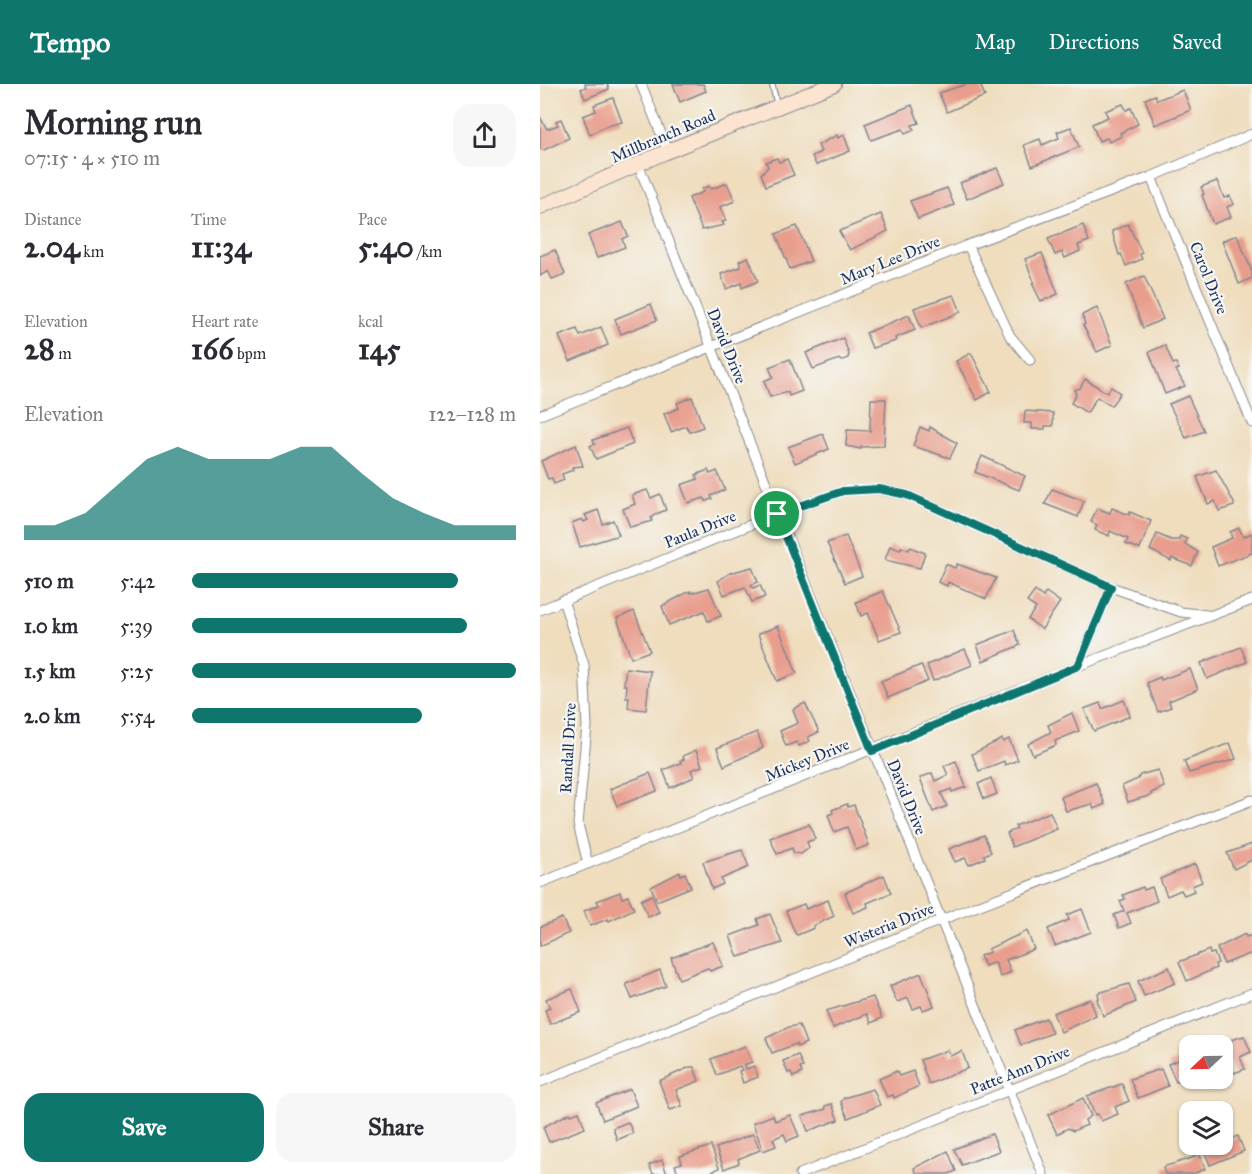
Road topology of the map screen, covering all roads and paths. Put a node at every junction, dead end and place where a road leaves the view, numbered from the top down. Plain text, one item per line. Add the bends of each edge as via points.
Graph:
1 (641, 84) edge
2 (772, 84) edge
3 (834, 84) edge
4 (777, 107) junction
5 (1252, 134) edge
6 (668, 151) junction
7 (638, 164) junction
8 (1151, 177) junction
9 (540, 207) edge
10 (969, 245) junction
11 (711, 348) junction
12 (1030, 360) dead end
13 (540, 415) edge
14 (1252, 423) edge
15 (777, 514) junction
16 (1111, 587) junction
17 (563, 600) junction
18 (1252, 600) edge
19 (540, 610) edge
20 (1210, 616) junction
21 (1078, 666) junction
22 (872, 751) junction
23 (1252, 800) edge
24 (588, 864) junction
25 (540, 883) edge
26 (941, 920) junction
27 (1252, 993) edge
28 (540, 1082) edge
29 (1009, 1090) junction
30 (800, 1174) edge
31 (1043, 1174) edge

1 - 6 street
2 - 4 lane
3 - 4 main road, Millbranch Road
4 - 6 main road, Millbranch Road
5 - 8 street, Mary Lee Drive
6 - 7 main road, Millbranch Road
7 - 9 main road, Millbranch Road
7 - 11 street, David Drive
8 - 10 street, Mary Lee Drive
8 - 14 street, Carol Drive
10 - 11 street, Mary Lee Drive
10 - 12 street via 1010,336
11 - 13 street, Mary Lee Drive
11 - 15 street, David Drive
15 - 16 street, Paula Drive via 843,491 879,489 907,495
15 - 17 street, Paula Drive
15 - 22 street, David Drive
16 - 20 street, Paula Drive via 1181,612
16 - 21 street
17 - 19 street, Paula Drive
17 - 24 street, Randall Drive via 584,665 587,726 578,824
18 - 20 street, Mickey Drive
20 - 21 street, Mickey Drive
21 - 22 street, Mickey Drive
22 - 24 street, Mickey Drive
22 - 26 street, David Drive
23 - 26 street, Wisteria Drive
24 - 25 street, Mickey Drive
26 - 28 street, Wisteria Drive
26 - 29 street, David Drive
27 - 29 street, Patte Ann Drive
29 - 30 street, Patte Ann Drive
29 - 31 street, David Drive

